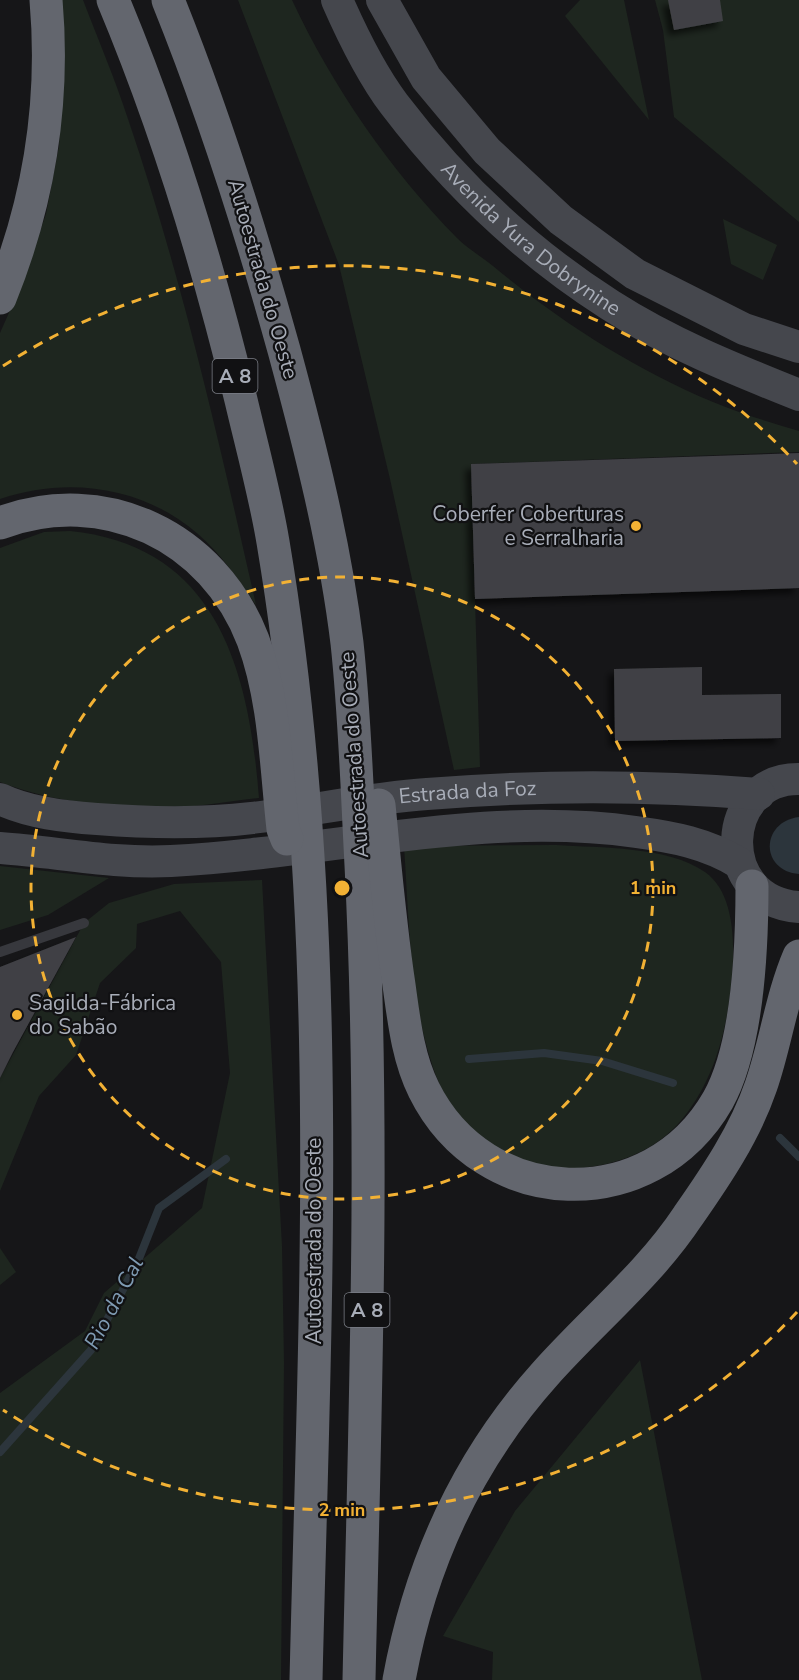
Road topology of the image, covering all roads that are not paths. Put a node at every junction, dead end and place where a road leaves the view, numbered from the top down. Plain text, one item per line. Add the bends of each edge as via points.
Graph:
1 (46, 0) edge
2 (112, 0) edge
3 (168, 0) edge
4 (337, 0) edge
5 (382, 0) edge
6 (0, 298) edge
7 (799, 347) edge
8 (799, 395) edge
9 (0, 523) edge
10 (797, 776) edge
11 (759, 794) junction
12 (0, 799) edge
13 (0, 848) edge
14 (746, 875) junction
15 (309, 902) junction
16 (799, 907) edge
17 (84, 923) dead end
18 (378, 938) junction
19 (0, 952) edge
20 (799, 956) edge
21 (306, 1680) edge
22 (359, 1680) edge
23 (399, 1680) edge

1 - 6 highway via 49,74 40,164 23,233
2 - 15 highway, Autoestrada do Oeste / A 8 via 168,148 222,322 272,539 301,765
3 - 18 highway, Autoestrada do Oeste / A 8 via 220,137 254,242 297,396 335,565
4 - 8 main road, Avenida Yura Dobrynine via 393,103 457,177 528,248 611,306 700,355
5 - 7 main road, Avenida Yura Dobrynine via 426,78 487,151 561,220 634,274 744,329
9 - 15 highway via 25,513 60,508 130,518 189,552 218,581 241,615 264,678 284,829
10 - 11 main road
11 - 12 main road, Estrada da Foz via 576,787 437,793 249,818 177,823 79,818
11 - 14 main road via 738,825 736,844
13 - 14 main road, Estrada da Foz via 90,859 168,862 249,856 432,832 559,826 614,829 701,843
14 - 16 main road, Estrada da Foz via 768,899
14 - 18 highway via 748,971 738,1040 719,1098 685,1142 659,1161 631,1175 597,1184 566,1186 534,1181 509,1172 459,1141 424,1090
15 - 21 highway, Autoestrada do Oeste / A 8 via 313,976 314,1315
17 - 19 lane
18 - 22 highway, Autoestrada do Oeste / A 8 via 369,1159
20 - 23 highway via 761,1088 728,1154 666,1246 523,1400 472,1477 427,1568

